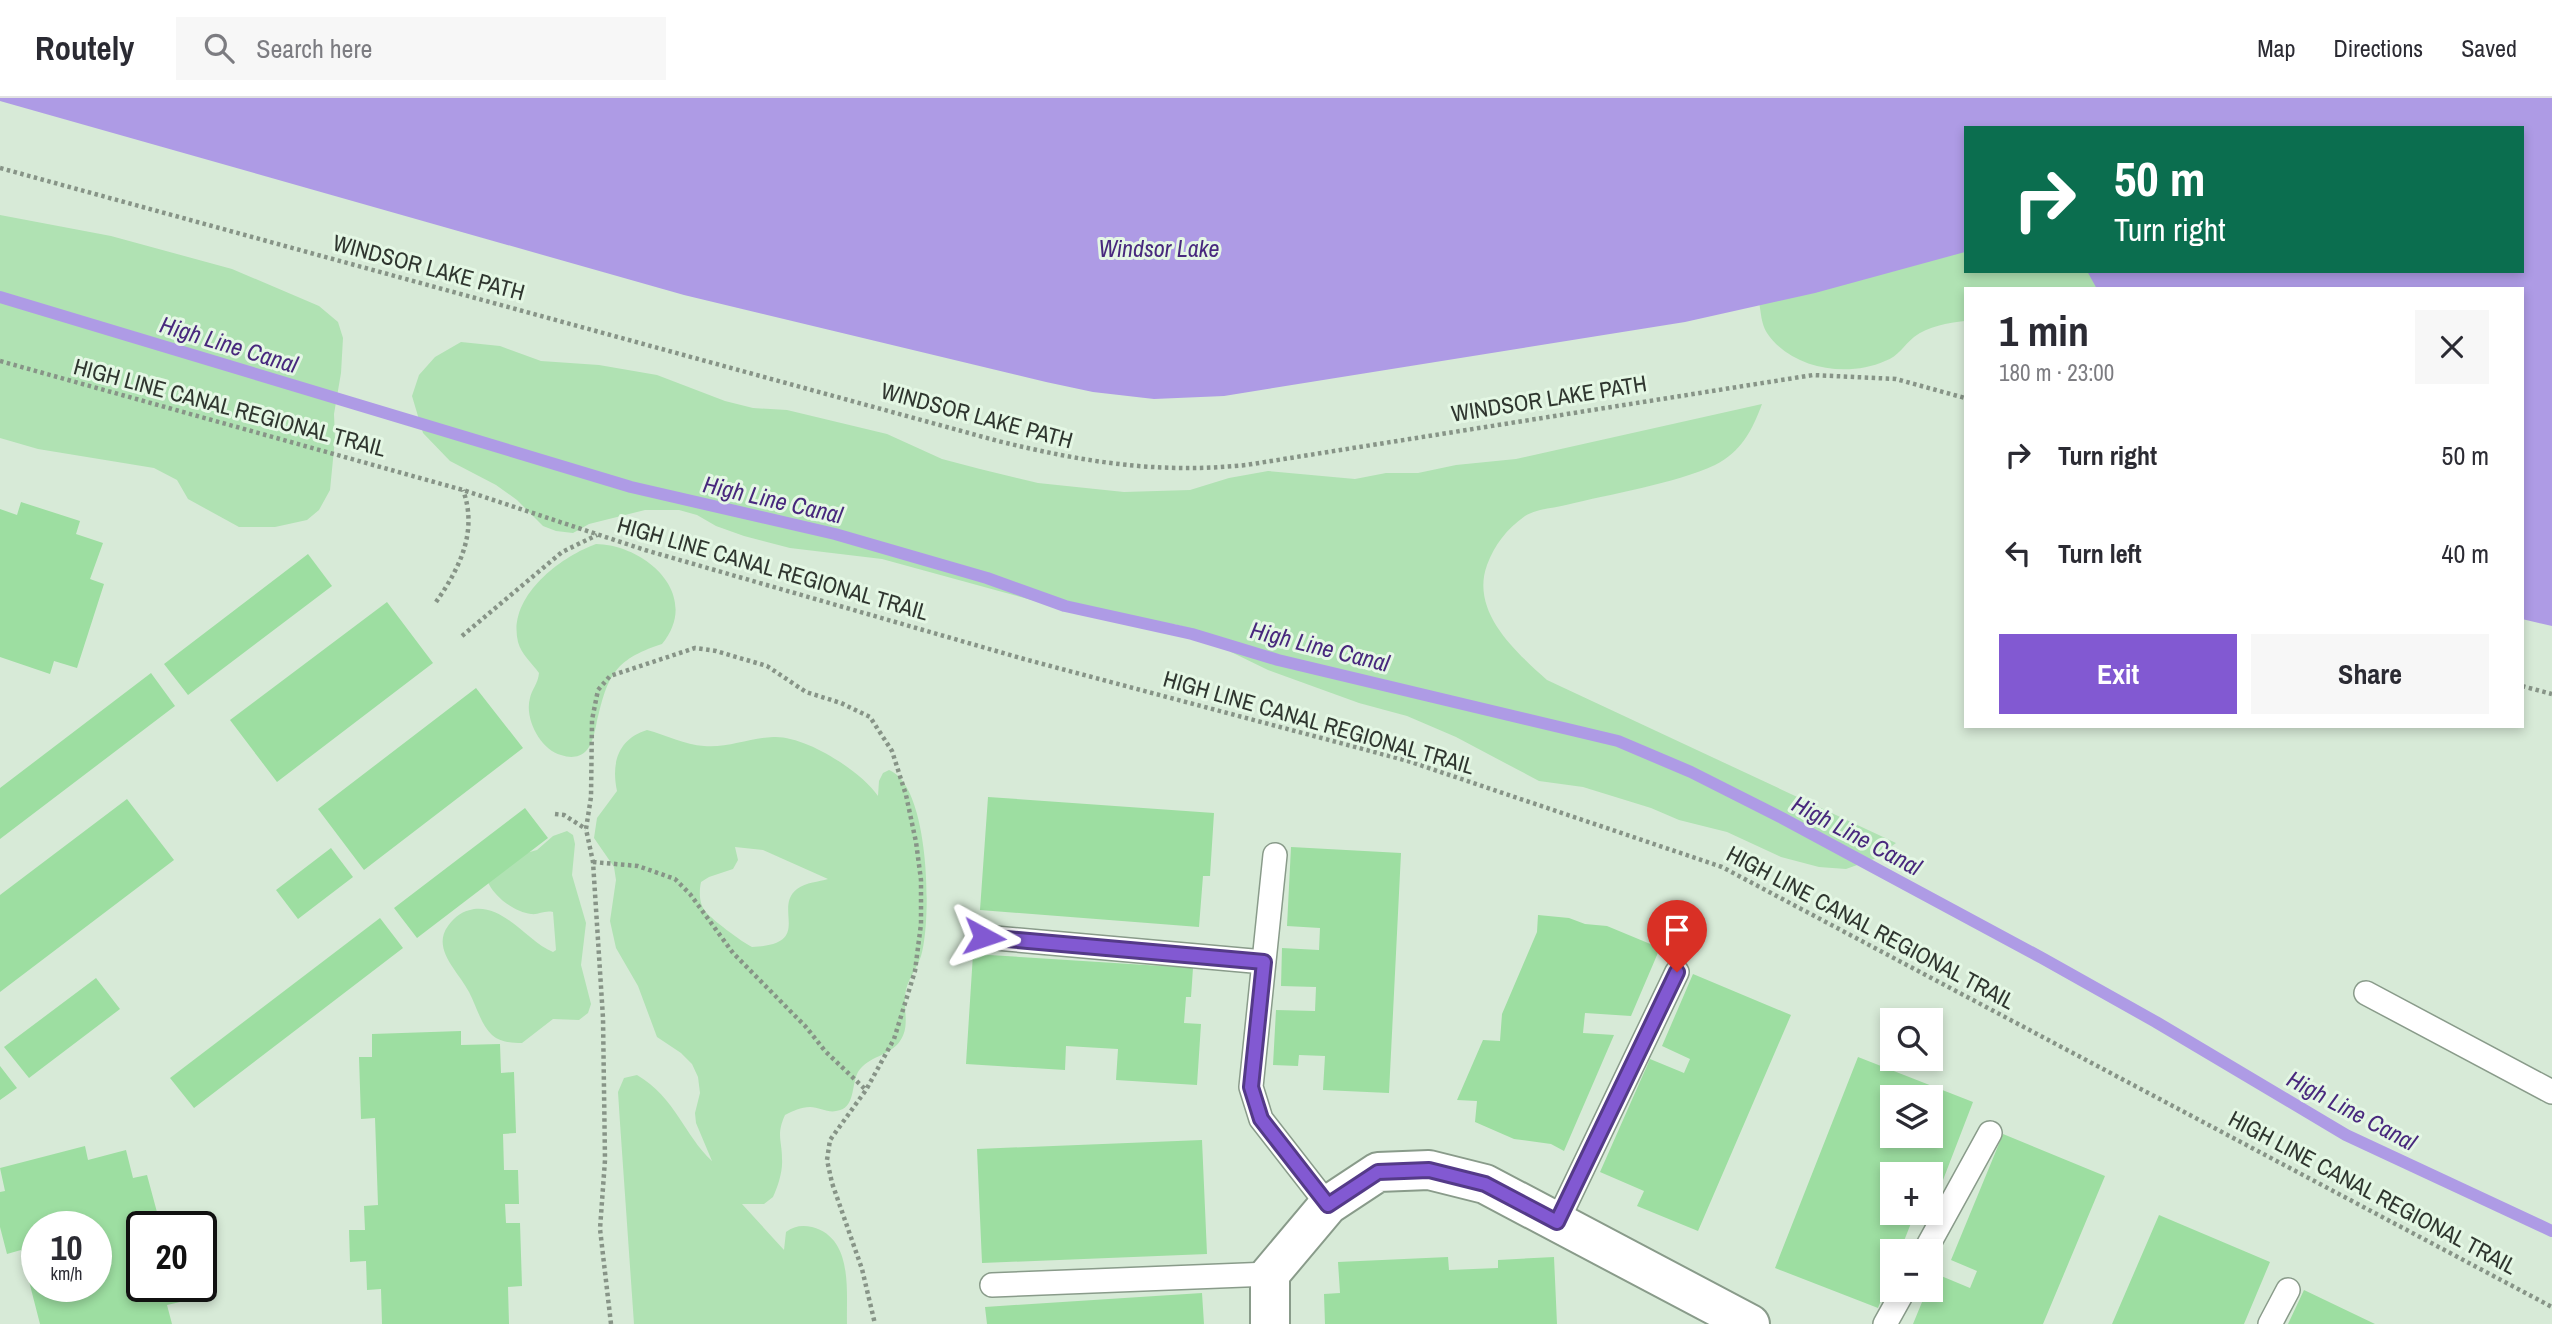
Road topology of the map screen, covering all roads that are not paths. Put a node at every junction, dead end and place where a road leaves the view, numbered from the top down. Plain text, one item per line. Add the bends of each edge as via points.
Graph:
1 (1275, 855) dead end
2 (984, 937) dead end
3 (1264, 962) junction
4 (1677, 972) dead end
5 (2366, 993) dead end
6 (2552, 1092) edge
7 (1990, 1133) dead end
8 (1328, 1205) junction
9 (1557, 1222) junction
10 (1932, 1239) edge
11 (1270, 1274) junction
12 (992, 1285) dead end
13 (2288, 1290) dead end
14 (1897, 1302) edge
15 (1270, 1324) edge
16 (1750, 1324) edge
17 (1885, 1324) edge
18 (2270, 1324) edge

1 - 3 lane
2 - 3 lane
3 - 8 lane via 1251,1087 1261,1119
4 - 9 lane
5 - 6 lane
7 - 10 lane
8 - 9 street via 1378,1172 1429,1170 1485,1184
8 - 11 street
9 - 16 street
11 - 12 lane
11 - 15 street
13 - 18 lane
14 - 17 lane

